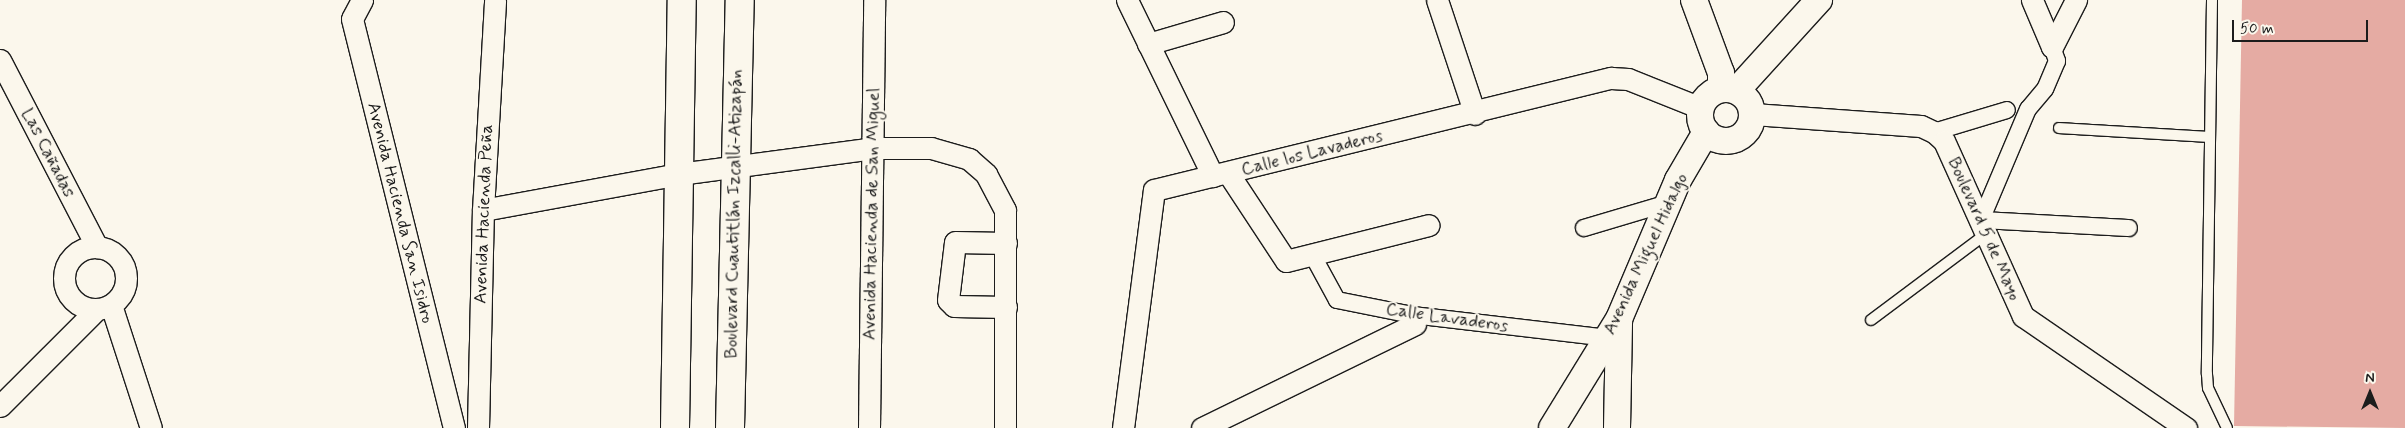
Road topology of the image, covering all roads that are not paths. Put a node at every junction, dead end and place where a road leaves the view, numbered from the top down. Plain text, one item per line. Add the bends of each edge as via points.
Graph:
1 (362, 0) edge
2 (495, 0) edge
3 (682, 0) edge
4 (740, 0) edge
5 (874, 0) edge
6 (1127, 0) edge
7 (1437, 0) edge
8 (1694, 0) edge
9 (1819, 0) edge
10 (2032, 0) edge
11 (2076, 0) edge
12 (2212, 0) edge
13 (1223, 22) dead end
14 (1148, 44) junction
15 (2052, 48) junction
16 (0, 60) edge
17 (1742, 92) junction
18 (2007, 110) dead end
19 (1475, 114) junction
20 (1708, 126) junction
21 (2059, 128) dead end
22 (1934, 132) junction
23 (2209, 137) junction
24 (873, 148) junction
25 (734, 166) junction
26 (679, 174) junction
27 (1220, 175) junction
28 (1668, 203) junction
29 (482, 210) junction
30 (1429, 225) dead end
31 (1984, 227) junction
32 (1584, 228) dead end
33 (2129, 228) dead end
34 (1006, 243) junction
35 (97, 247) junction
36 (1313, 256) junction
37 (103, 307) junction
38 (1006, 307) junction
39 (1871, 320) dead end
40 (1415, 324) dead end
41 (1610, 343) junction
42 (0, 406) edge
43 (150, 428) edge
44 (454, 428) edge
45 (478, 428) edge
46 (675, 428) edge
47 (730, 428) edge
48 (868, 428) edge
49 (1005, 428) edge
50 (1123, 428) edge
51 (1202, 428) edge
52 (1552, 428) edge
53 (1616, 428) edge
54 (2186, 428) edge
55 (2227, 428) edge

1 - 44 street, Avenida Hacienda San Isidro via 352,20
2 - 29 street, Avenida Hacienda Peña
3 - 26 main road
4 - 25 main road, Boulevard Cuautitlán Izcalli-Atizapán
5 - 24 street, Avenida Hacienda de San Miguel
6 - 14 street
7 - 19 street
8 - 17 street via 1721,73
9 - 17 street
10 - 15 street
11 - 15 street
12 - 23 lane
13 - 14 street
14 - 27 street
15 - 31 street via 2057,61 2045,89 2024,117
16 - 35 street, Las Cañadas
17 - 20 street, Avenida Miguel Hidalgo via 1708,95
17 - 20 street via 1749,128 1739,138
17 - 22 street via 1921,126
18 - 22 street
19 - 20 street, Calle los Lavaderos via 1620,77
19 - 27 street, Calle los Lavaderos
20 - 28 street, Avenida Miguel Hidalgo
21 - 23 lane
22 - 31 street, Boulevard 5 de Mayo via 1944,141
23 - 55 lane via 2207,374 2208,388
24 - 25 street
24 - 34 street via 931,148 969,159 999,193 1005,210
24 - 48 street, Avenida Hacienda de San Miguel
25 - 26 street
25 - 47 main road, Boulevard Cuautitlán Izcalli-Atizapán
26 - 29 street
26 - 46 main road
27 - 36 street via 1286,261
27 - 50 street, Calle los Lavaderos via 1161,186 1150,195
28 - 32 street
28 - 41 street, Avenida Miguel Hidalgo
29 - 45 street, Avenida Hacienda Peña
30 - 36 street
31 - 33 street
31 - 39 lane
31 - 54 street, Boulevard 5 de Mayo via 2023,316
34 - 38 street
34 - 38 street via 955,242 948,300 954,306
35 - 37 street via 118,257 126,271 125,287
35 - 37 street via 75,254 66,266 64,282 74,302
36 - 41 street, Calle Lavaderos via 1337,300 1412,315
37 - 42 street
37 - 43 street
38 - 49 street
40 - 51 street
41 - 52 street, Avenida Miguel Hidalgo
41 - 53 street

